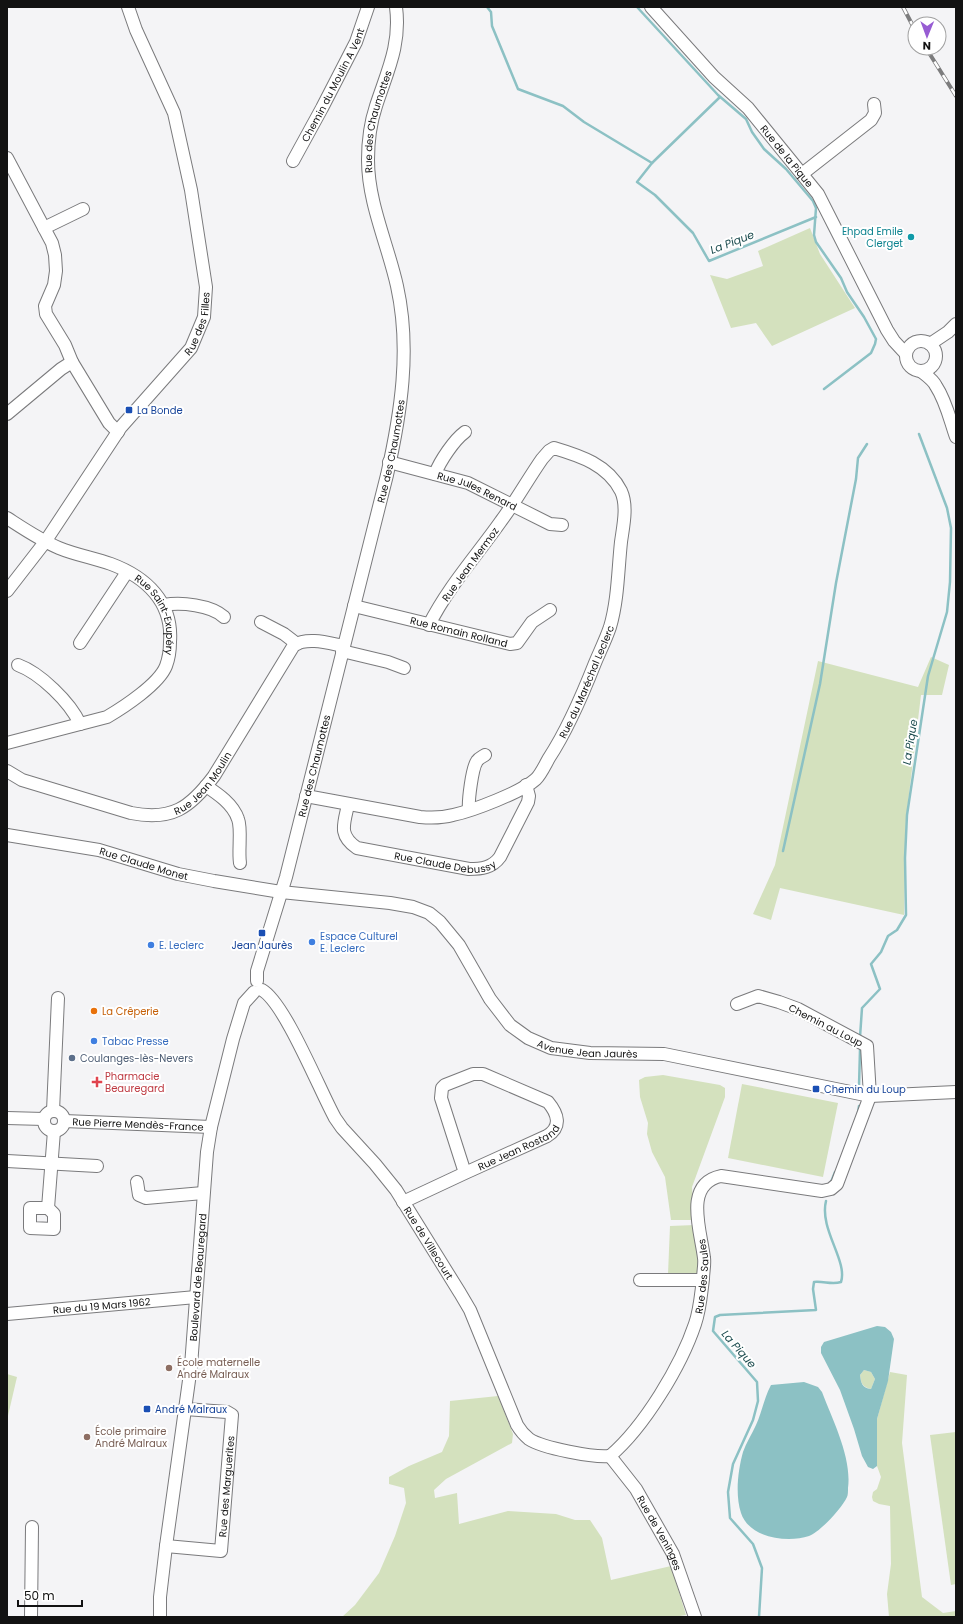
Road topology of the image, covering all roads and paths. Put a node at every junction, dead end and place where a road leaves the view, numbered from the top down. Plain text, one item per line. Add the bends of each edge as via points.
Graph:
1 (128, 7) edge
2 (368, 7) edge
3 (396, 7) edge
4 (651, 7) edge
5 (874, 104) dead end
6 (7, 158) edge
7 (293, 161) dead end
8 (802, 174) junction
9 (83, 209) dead end
10 (44, 228) junction
11 (952, 328) edge
12 (887, 330) junction
13 (914, 343) junction
14 (930, 344) junction
15 (906, 354) junction
16 (72, 362) junction
17 (931, 364) junction
18 (7, 414) edge
19 (118, 432) junction
20 (465, 432) dead end
21 (956, 437) edge
22 (390, 462) junction
23 (435, 474) junction
24 (512, 504) junction
25 (7, 518) edge
26 (562, 525) dead end
27 (45, 542) junction
28 (127, 572) junction
29 (7, 591) edge
30 (164, 605) junction
31 (354, 606) junction
32 (550, 610) dead end
33 (224, 617) dead end
34 (262, 622) dead end
35 (429, 625) junction
36 (80, 642) dead end
37 (297, 644) junction
38 (343, 649) junction
39 (18, 665) dead end
40 (404, 668) dead end
41 (80, 724) junction
42 (7, 743) edge
43 (485, 755) dead end
44 (7, 771) edge
45 (526, 785) junction
46 (206, 786) junction
47 (306, 796) junction
48 (348, 805) junction
49 (469, 810) junction
50 (7, 835) edge
51 (240, 863) dead end
52 (281, 892) junction
53 (258, 988) junction
54 (58, 998) dead end
55 (737, 1004) dead end
56 (956, 1092) edge
57 (870, 1096) junction
58 (53, 1111) junction
59 (7, 1118) edge
60 (44, 1119) junction
61 (64, 1121) junction
62 (211, 1127) junction
63 (54, 1131) junction
64 (7, 1161) edge
65 (51, 1164) junction
66 (97, 1166) dead end
67 (464, 1172) junction
68 (137, 1182) dead end
69 (203, 1193) junction
70 (403, 1202) junction
71 (48, 1208) dead end
72 (640, 1280) dead end
73 (702, 1280) junction
74 (196, 1297) junction
75 (7, 1314) edge
76 (185, 1409) junction
77 (610, 1456) junction
78 (32, 1527) dead end
79 (166, 1546) junction
80 (31, 1617) edge
81 (160, 1617) edge
82 (695, 1617) edge

1 - 19 street, Rue des Filles via 174,113 191,190 206,287 204,317 191,348
2 - 7 street, Chemin du Moulin A Vent via 356,42
3 - 22 street, Rue des Chaumottes via 396,41 392,63 375,108 369,134 368,161 369,184 397,287 402,323 403,391
4 - 8 street, Rue de la Pique via 714,77 748,108
5 - 8 street via 873,118
6 - 10 street
8 - 12 street, Rue de la Pique via 826,207
9 - 10 street
10 - 16 street via 52,243 56,271 54,285 45,306 46,314
11 - 14 street
11 - 17 street
12 - 13 street via 902,340
12 - 15 street, Rue de la Pique
13 - 14 street via 922,341
13 - 15 street
14 - 17 street via 933,347
15 - 17 street via 909,366 917,371
16 - 18 street via 60,369
16 - 19 street via 109,423
17 - 21 street via 935,384
19 - 27 street, Rue des Filles
20 - 23 street
22 - 23 street, Rue Jules Renard
22 - 31 street, Rue des Chaumottes
23 - 24 street, Rue Jules Renard via 468,483
24 - 26 street, Rue Jules Renard via 550,524
24 - 35 street, Rue Jean Mermoz via 452,587
24 - 45 street, Rue du Maréchal Leclerc via 542,459 554,448 603,468 621,491 624,501 610,627 580,701 556,747 536,779
25 - 27 street, Rue Saint-Exupéry
27 - 28 street, Rue Saint-Exupéry via 111,564
27 - 29 street, Rue des Filles
28 - 30 street, Rue Saint-Exupéry via 155,593
28 - 36 street
30 - 33 street via 203,607 219,612
30 - 41 street, Rue Saint-Exupéry via 171,633 166,666 160,677 114,713
31 - 35 street, Rue Romain Rolland
31 - 38 street, Rue des Chaumottes
32 - 35 street, Rue Romain Rolland via 532,622 520,641 514,644
34 - 37 street
37 - 38 street via 308,641
37 - 46 street, Rue Jean Moulin
38 - 40 street
38 - 47 street, Rue des Chaumottes
39 - 41 street via 26,668 63,699 75,713
41 - 42 street, Rue Saint-Exupéry
43 - 49 street via 477,761 475,767 468,801
44 - 46 street, Rue Jean Moulin via 27,782 144,816 163,816 175,811 192,801
45 - 48 street, Rue Claude Debussy via 528,802 500,858 482,868 469,869 357,848 345,838 343,831
45 - 49 street, Rue du Maréchal Leclerc
46 - 51 street via 226,802 239,820
47 - 48 street, Rue du Maréchal Leclerc
47 - 52 street, Rue des Chaumottes
48 - 49 street, Rue du Maréchal Leclerc via 420,817 453,815
50 - 52 street, Rue Claude Monet via 99,850 178,874
52 - 53 street via 257,971
52 - 57 street, Avenue Jean Jaurès via 390,903 429,913 459,945 490,999 510,1025 528,1038 551,1048 590,1053 664,1054
53 - 62 street, Boulevard de Beauregard via 244,1003
53 - 70 street, Rue de Villecourt via 269,994 285,1019 335,1118 375,1164
54 - 58 street
55 - 57 street, Chemin au Loup via 758,996 779,1002 798,1009 867,1046
56 - 57 street, Avenue Jean Jaurès
57 - 73 street, Rue des Saules via 837,1184 831,1189 822,1191 721,1176 713,1178 703,1186 697,1208 705,1259
58 - 60 street via 47,1113
58 - 61 street via 62,1115
59 - 60 street
60 - 63 street via 47,1129
61 - 62 street, Rue Pierre Mendès-France
61 - 63 street via 62,1127
62 - 69 street, Boulevard de Beauregard
63 - 65 street
64 - 65 street
65 - 66 street
65 - 71 street
67 - 67 street, Rue Jean Rostand via 551,1134 557,1126 552,1107 548,1102 483,1074 473,1074 445,1085 441,1098
67 - 70 street, Rue Jean Rostand
68 - 69 street via 139,1195 146,1198
69 - 74 street, Boulevard de Beauregard
70 - 77 street, Rue de Villecourt via 470,1310 522,1432 534,1442 548,1446
72 - 73 street
73 - 77 street, Rue des Saules via 696,1322 688,1343 654,1404 626,1442
74 - 75 street, Rue du 19 Mars 1962
74 - 76 street, Boulevard de Beauregard
76 - 79 street, Boulevard de Beauregard
76 - 79 street, Rue des Marguerites via 227,1412 232,1415 221,1551
77 - 82 street, Rue de Veninges via 636,1489 674,1554
78 - 80 street
79 - 81 street, Boulevard de Beauregard

